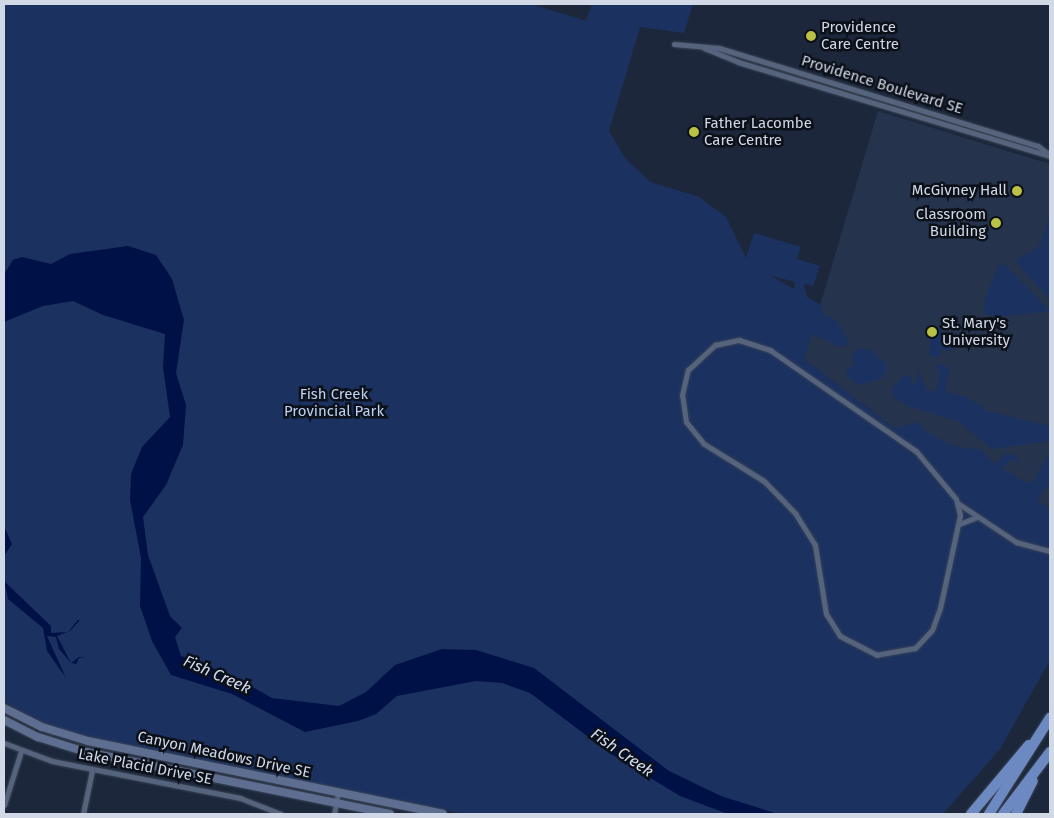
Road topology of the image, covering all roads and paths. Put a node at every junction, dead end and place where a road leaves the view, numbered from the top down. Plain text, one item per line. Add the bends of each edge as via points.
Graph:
1 (674, 44) dead end
2 (1050, 155) edge
3 (958, 504) junction
4 (981, 520) junction
5 (957, 528) junction
6 (1050, 551) edge
7 (4, 708) edge
8 (1050, 718) edge
9 (4, 720) edge
10 (1038, 738) junction
11 (4, 743) edge
12 (21, 751) junction
13 (1050, 752) edge
14 (92, 770) junction
15 (1035, 776) junction
16 (338, 793) junction
17 (336, 803) junction
18 (4, 805) edge
19 (83, 814) edge
20 (281, 814) edge
21 (334, 814) edge
22 (390, 814) edge
23 (443, 814) edge
24 (971, 814) edge
25 (989, 814) edge
26 (1003, 814) edge
27 (1016, 814) edge

1 - 2 street, Providence Boulevard SE via 704,48 738,62
3 - 4 street
3 - 5 street
3 - 5 street via 940,475 916,451 763,347 739,340 723,342 688,370 682,395 686,422 704,444 764,481 796,514 817,552 828,619 852,646 886,656 908,651 926,638 940,608
4 - 5 street via 965,518
4 - 6 street via 1022,545
7 - 16 main road, Canyon Meadows Drive SE via 69,736
8 - 10 highway
9 - 17 main road, Canyon Meadows Drive SE via 38,737 86,752
10 - 24 highway via 1024,748
10 - 25 highway
11 - 12 street, Lake Placid Drive SE
12 - 14 street, Lake Placid Drive SE
12 - 18 street
13 - 15 highway
14 - 19 street
14 - 20 street, Lake Placid Drive SE via 240,798
15 - 26 highway
15 - 27 highway
16 - 17 street
16 - 23 main road, Canyon Meadows Drive SE
17 - 21 street
17 - 22 main road, Canyon Meadows Drive SE

